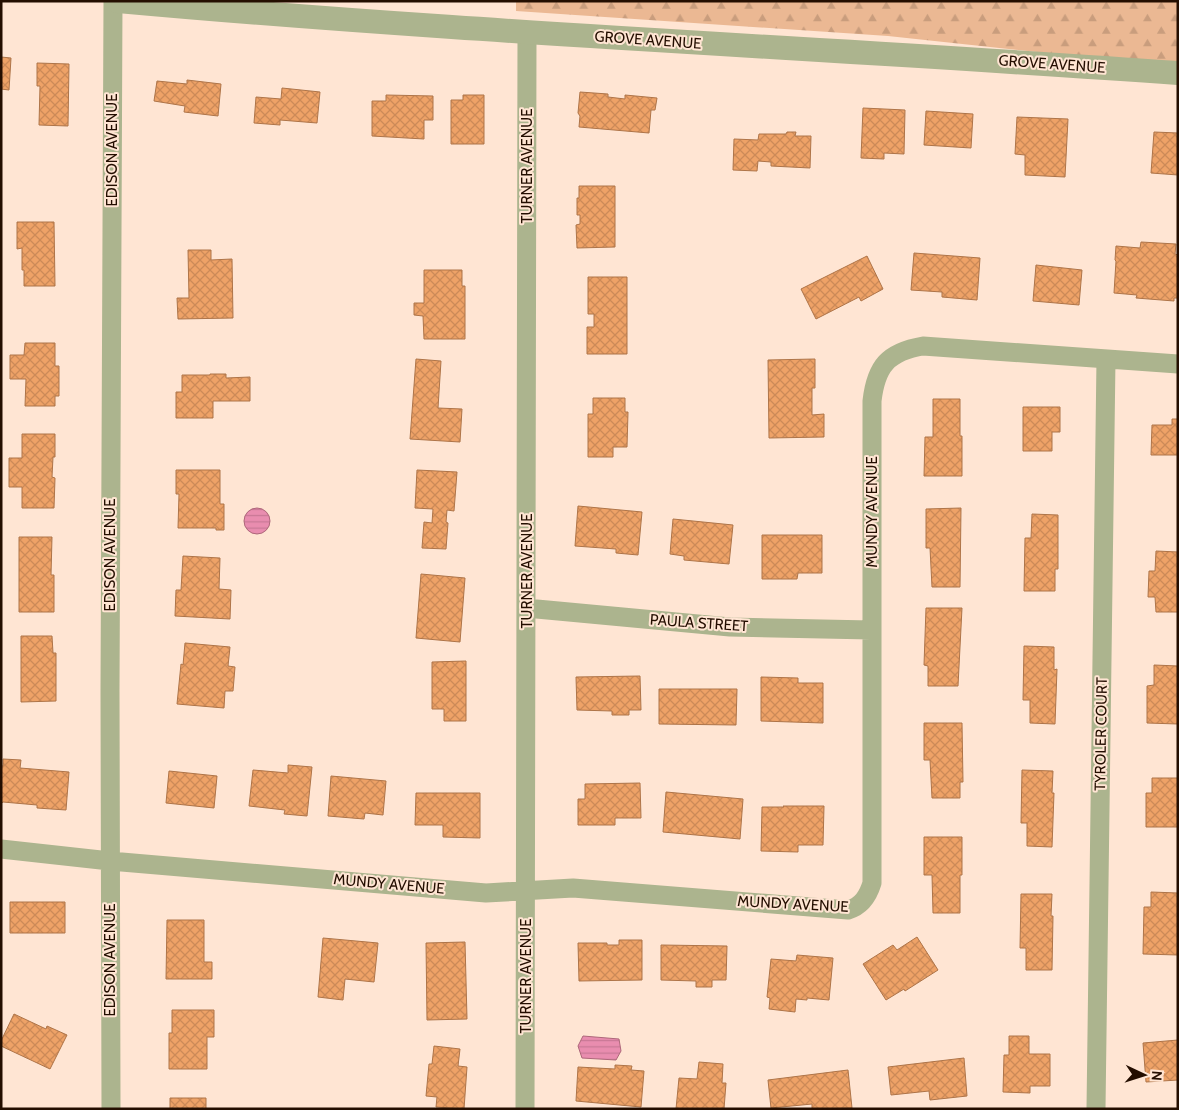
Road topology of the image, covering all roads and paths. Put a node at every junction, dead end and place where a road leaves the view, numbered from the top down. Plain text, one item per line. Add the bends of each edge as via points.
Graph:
1 (113, 1) edge
2 (118, 1) edge
3 (262, 8) edge
4 (527, 32) junction
5 (1178, 73) edge
6 (1106, 359) junction
7 (1178, 364) edge
8 (526, 608) junction
9 (872, 630) junction
10 (1, 849) edge
11 (110, 861) junction
12 (526, 890) junction
13 (111, 1109) edge
14 (525, 1109) edge
15 (1096, 1109) edge

1 - 11 street, EDISON AVENUE
2 - 3 street, GROVE AVENUE
3 - 4 street, GROVE AVENUE
4 - 5 street, GROVE AVENUE
4 - 8 street, TURNER AVENUE
6 - 7 street, MUNDY AVENUE
6 - 9 street, MUNDY AVENUE via 923,346 896,354 886,363 878,373 872,401
6 - 15 street, TYROLER COURT
8 - 9 street, PAULA STREET via 730,627
8 - 12 street, TURNER AVENUE
9 - 12 street, MUNDY AVENUE via 872,883 857,908 848,910 573,888
10 - 11 street, MUNDY AVENUE
11 - 12 street, MUNDY AVENUE via 486,893
11 - 13 street, EDISON AVENUE
12 - 14 street, TURNER AVENUE

